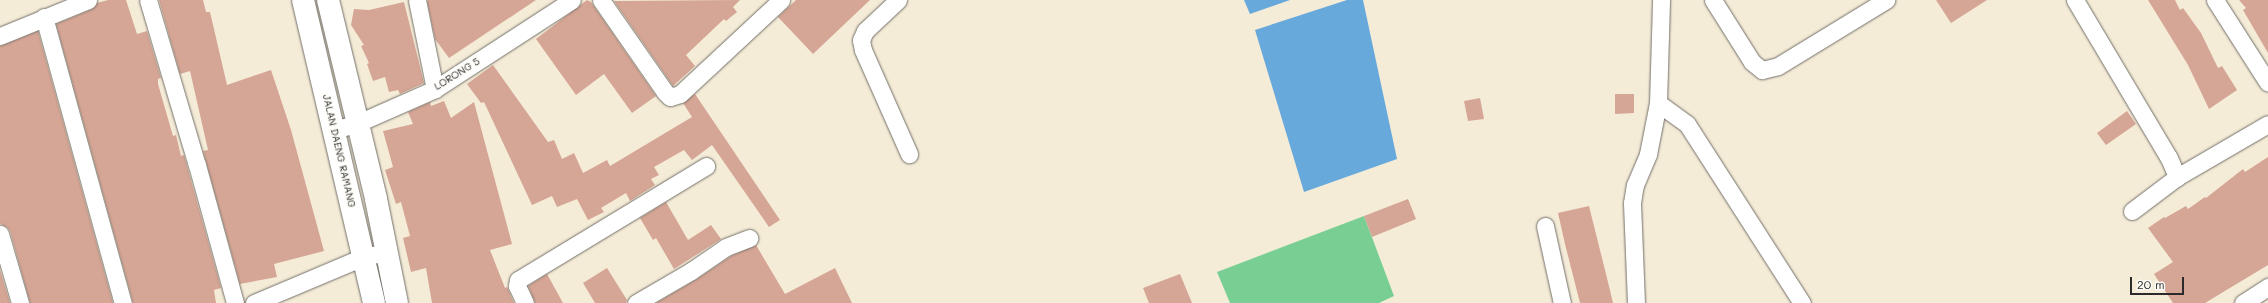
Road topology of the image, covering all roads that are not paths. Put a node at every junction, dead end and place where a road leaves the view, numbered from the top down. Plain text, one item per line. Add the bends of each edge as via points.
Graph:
1 (88, 0) edge
2 (148, 0) edge
3 (303, 0) edge
4 (328, 0) edge
5 (417, 0) edge
6 (572, 0) edge
7 (602, 0) edge
8 (781, 0) edge
9 (898, 0) edge
10 (1661, 0) edge
11 (1713, 0) edge
12 (1886, 0) edge
13 (2075, 0) edge
14 (2215, 0) edge
15 (44, 18) junction
16 (0, 36) edge
17 (2268, 83) edge
18 (435, 89) junction
19 (1658, 103) junction
20 (358, 123) junction
21 (2268, 124) edge
22 (334, 130) junction
23 (909, 154) dead end
24 (706, 166) dead end
25 (2178, 177) junction
26 (2132, 211) dead end
27 (1545, 226) dead end
28 (0, 234) edge
29 (749, 238) dead end
30 (386, 252) junction
31 (363, 257) junction
32 (2268, 287) edge
33 (20, 303) edge
34 (123, 303) edge
35 (235, 303) edge
36 (254, 303) edge
37 (374, 303) edge
38 (397, 303) edge
39 (526, 303) edge
40 (636, 303) edge
41 (1562, 303) edge
42 (1636, 303) edge
43 (1802, 303) edge
44 (2243, 303) edge

1 - 15 street
2 - 35 street
3 - 22 main road, JALAN DAENG RAMANG
4 - 20 main road
5 - 18 street
6 - 18 street, LORONG 5
7 - 8 street via 670,97 680,94
9 - 23 street via 865,31 861,40 863,50
10 - 19 street
11 - 12 street via 1752,62 1762,70 1778,66
13 - 25 street
14 - 17 street
15 - 16 street
15 - 34 street
18 - 20 street, LORONG 5
19 - 42 street via 1648,154 1635,185 1632,204
19 - 43 street via 1681,119 1691,130
20 - 22 street, LORONG 5
20 - 30 main road
21 - 25 street
22 - 31 main road, JALAN DAENG RAMANG
24 - 39 street via 518,280 517,286
25 - 26 street
27 - 41 street
28 - 33 street
29 - 40 street via 726,247
30 - 31 street
30 - 38 main road
31 - 36 street
31 - 37 main road, JALAN DAENG RAMANG
32 - 44 street

